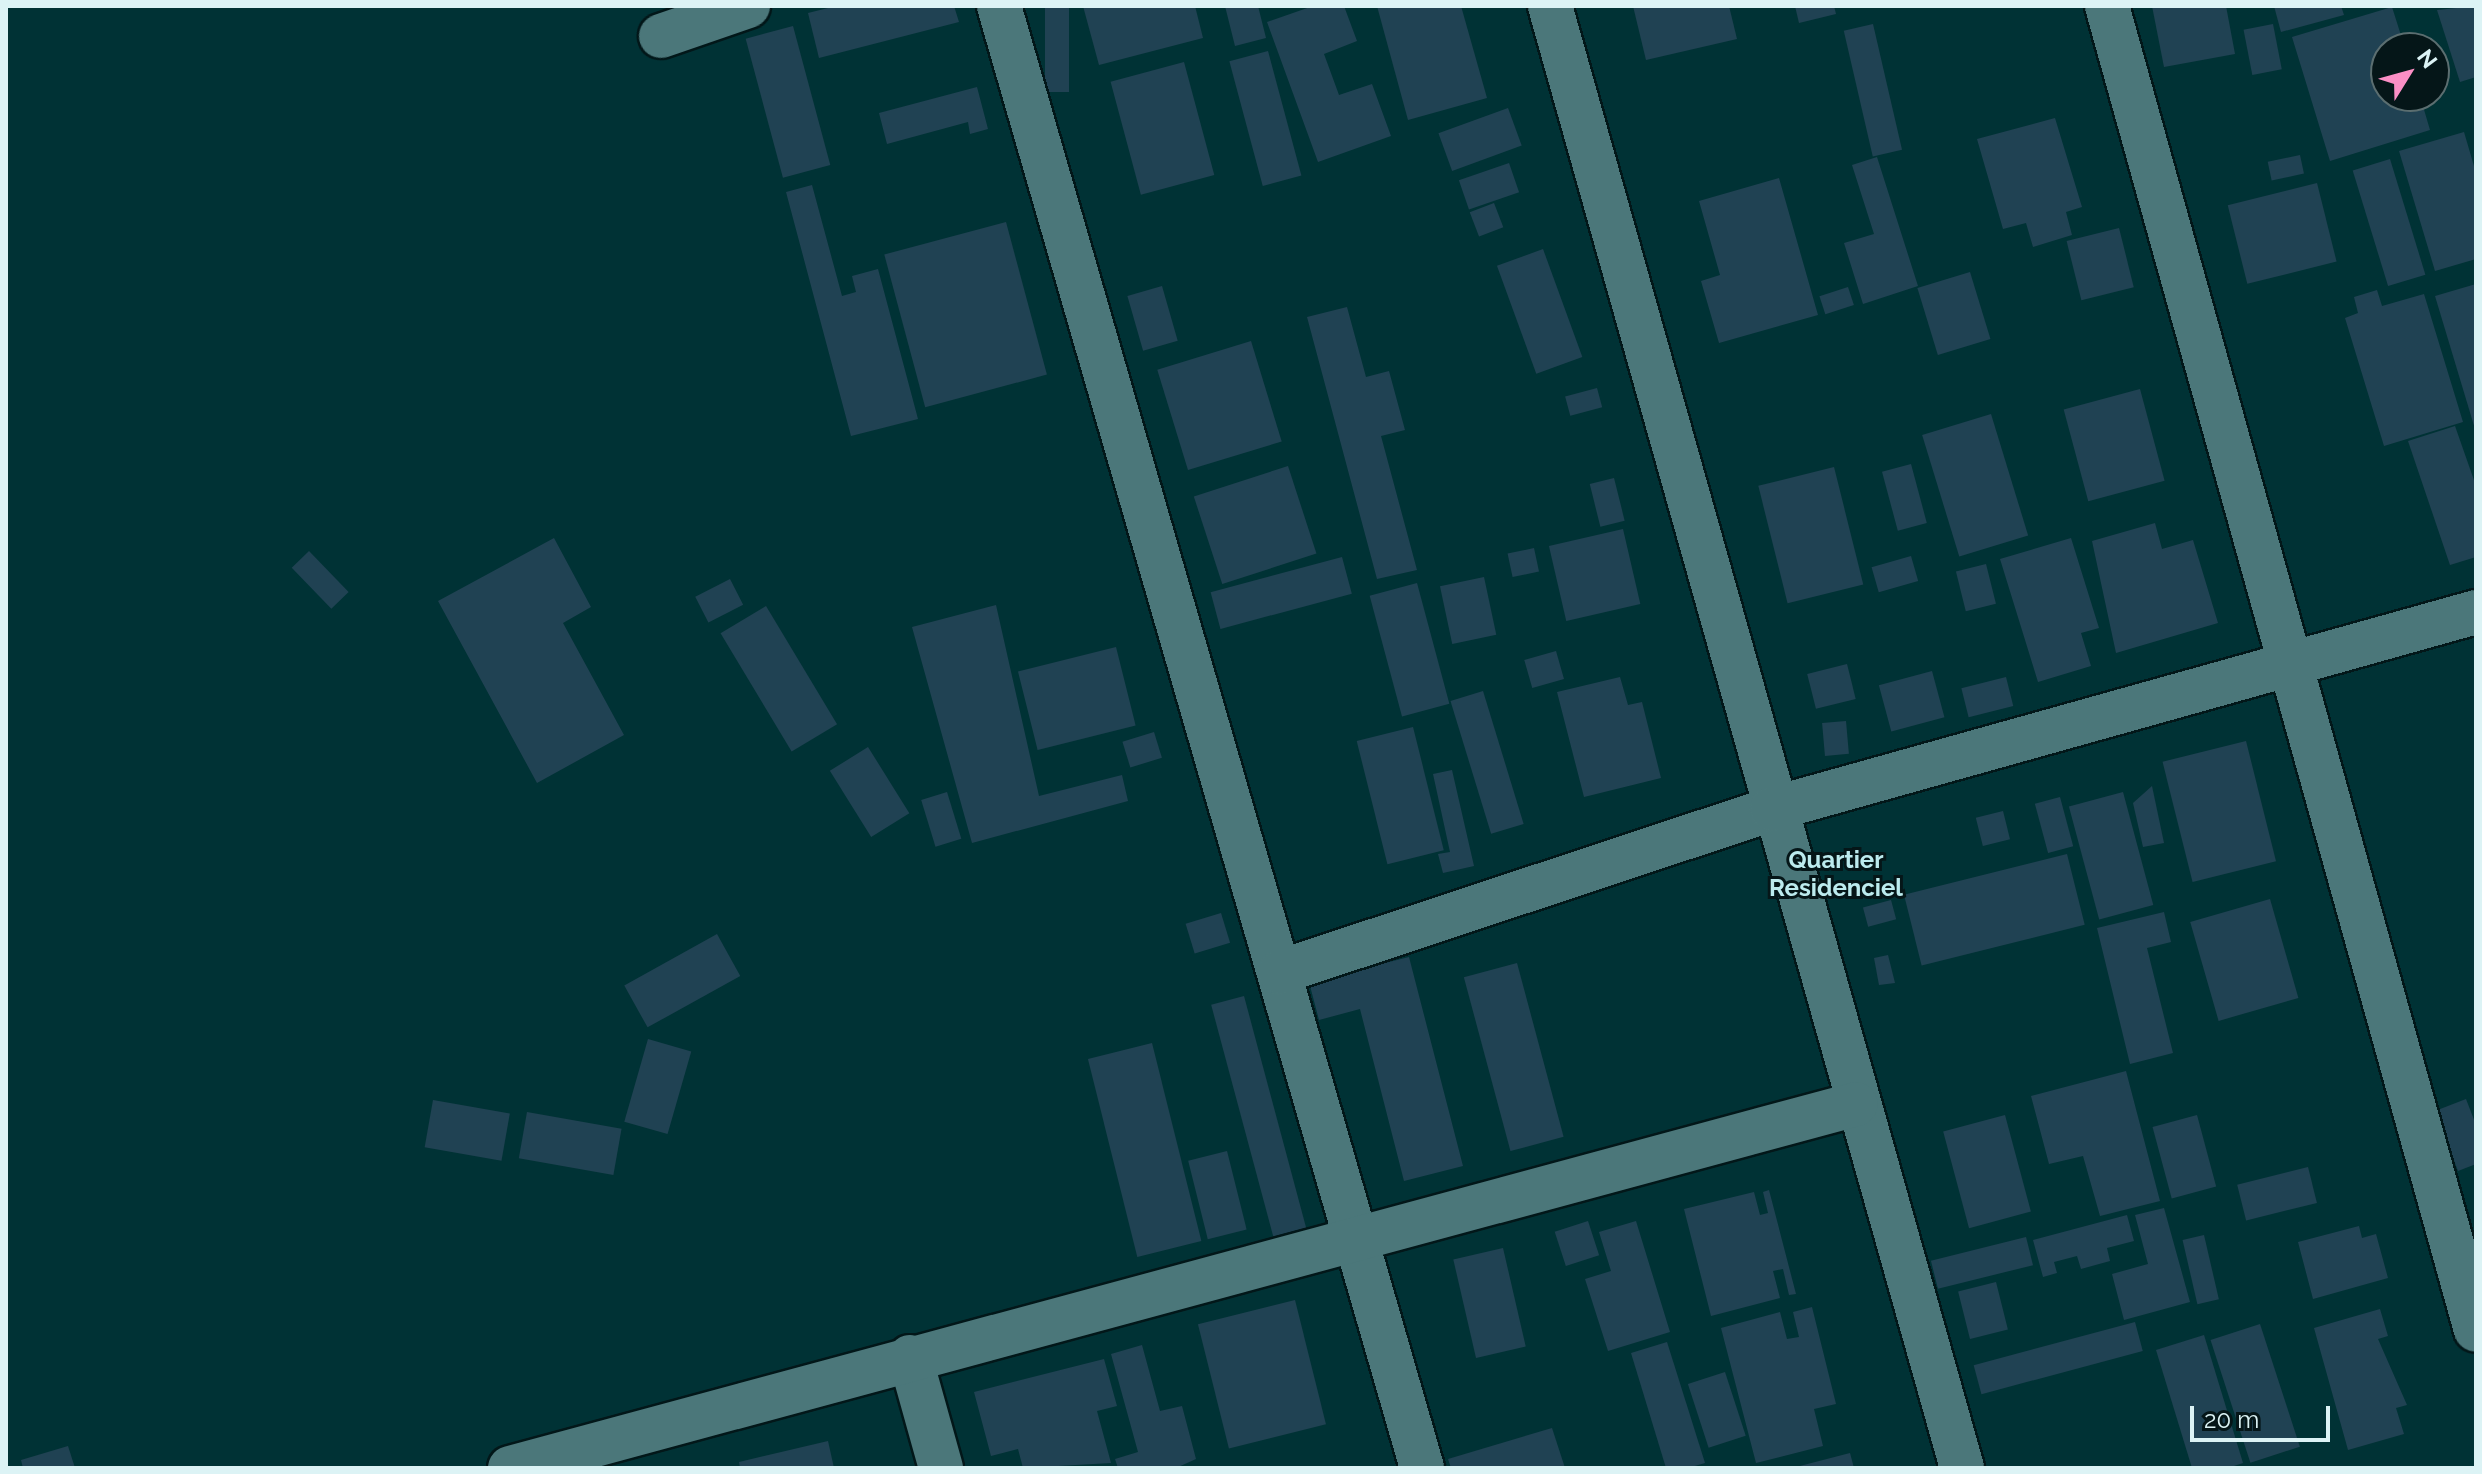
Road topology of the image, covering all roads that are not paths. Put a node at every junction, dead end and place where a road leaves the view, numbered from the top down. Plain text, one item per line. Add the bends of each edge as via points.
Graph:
1 (748, 6) edge
2 (999, 6) edge
3 (1550, 6) edge
4 (2107, 6) edge
5 (661, 36) dead end
6 (2476, 612) edge
7 (2291, 663) junction
8 (1772, 809) junction
9 (1280, 972) junction
10 (1856, 1104) junction
11 (1360, 1240) junction
12 (2476, 1330) edge
13 (910, 1357) junction
14 (510, 1468) edge
15 (941, 1468) edge
16 (1422, 1468) edge
17 (1962, 1468) edge

1 - 5 street
2 - 9 street
3 - 8 street
4 - 7 street
6 - 7 street
7 - 8 street
7 - 12 street
8 - 9 street
8 - 10 street
9 - 11 street
10 - 11 street
10 - 17 street
11 - 13 street
11 - 16 street
13 - 14 street
13 - 15 street

